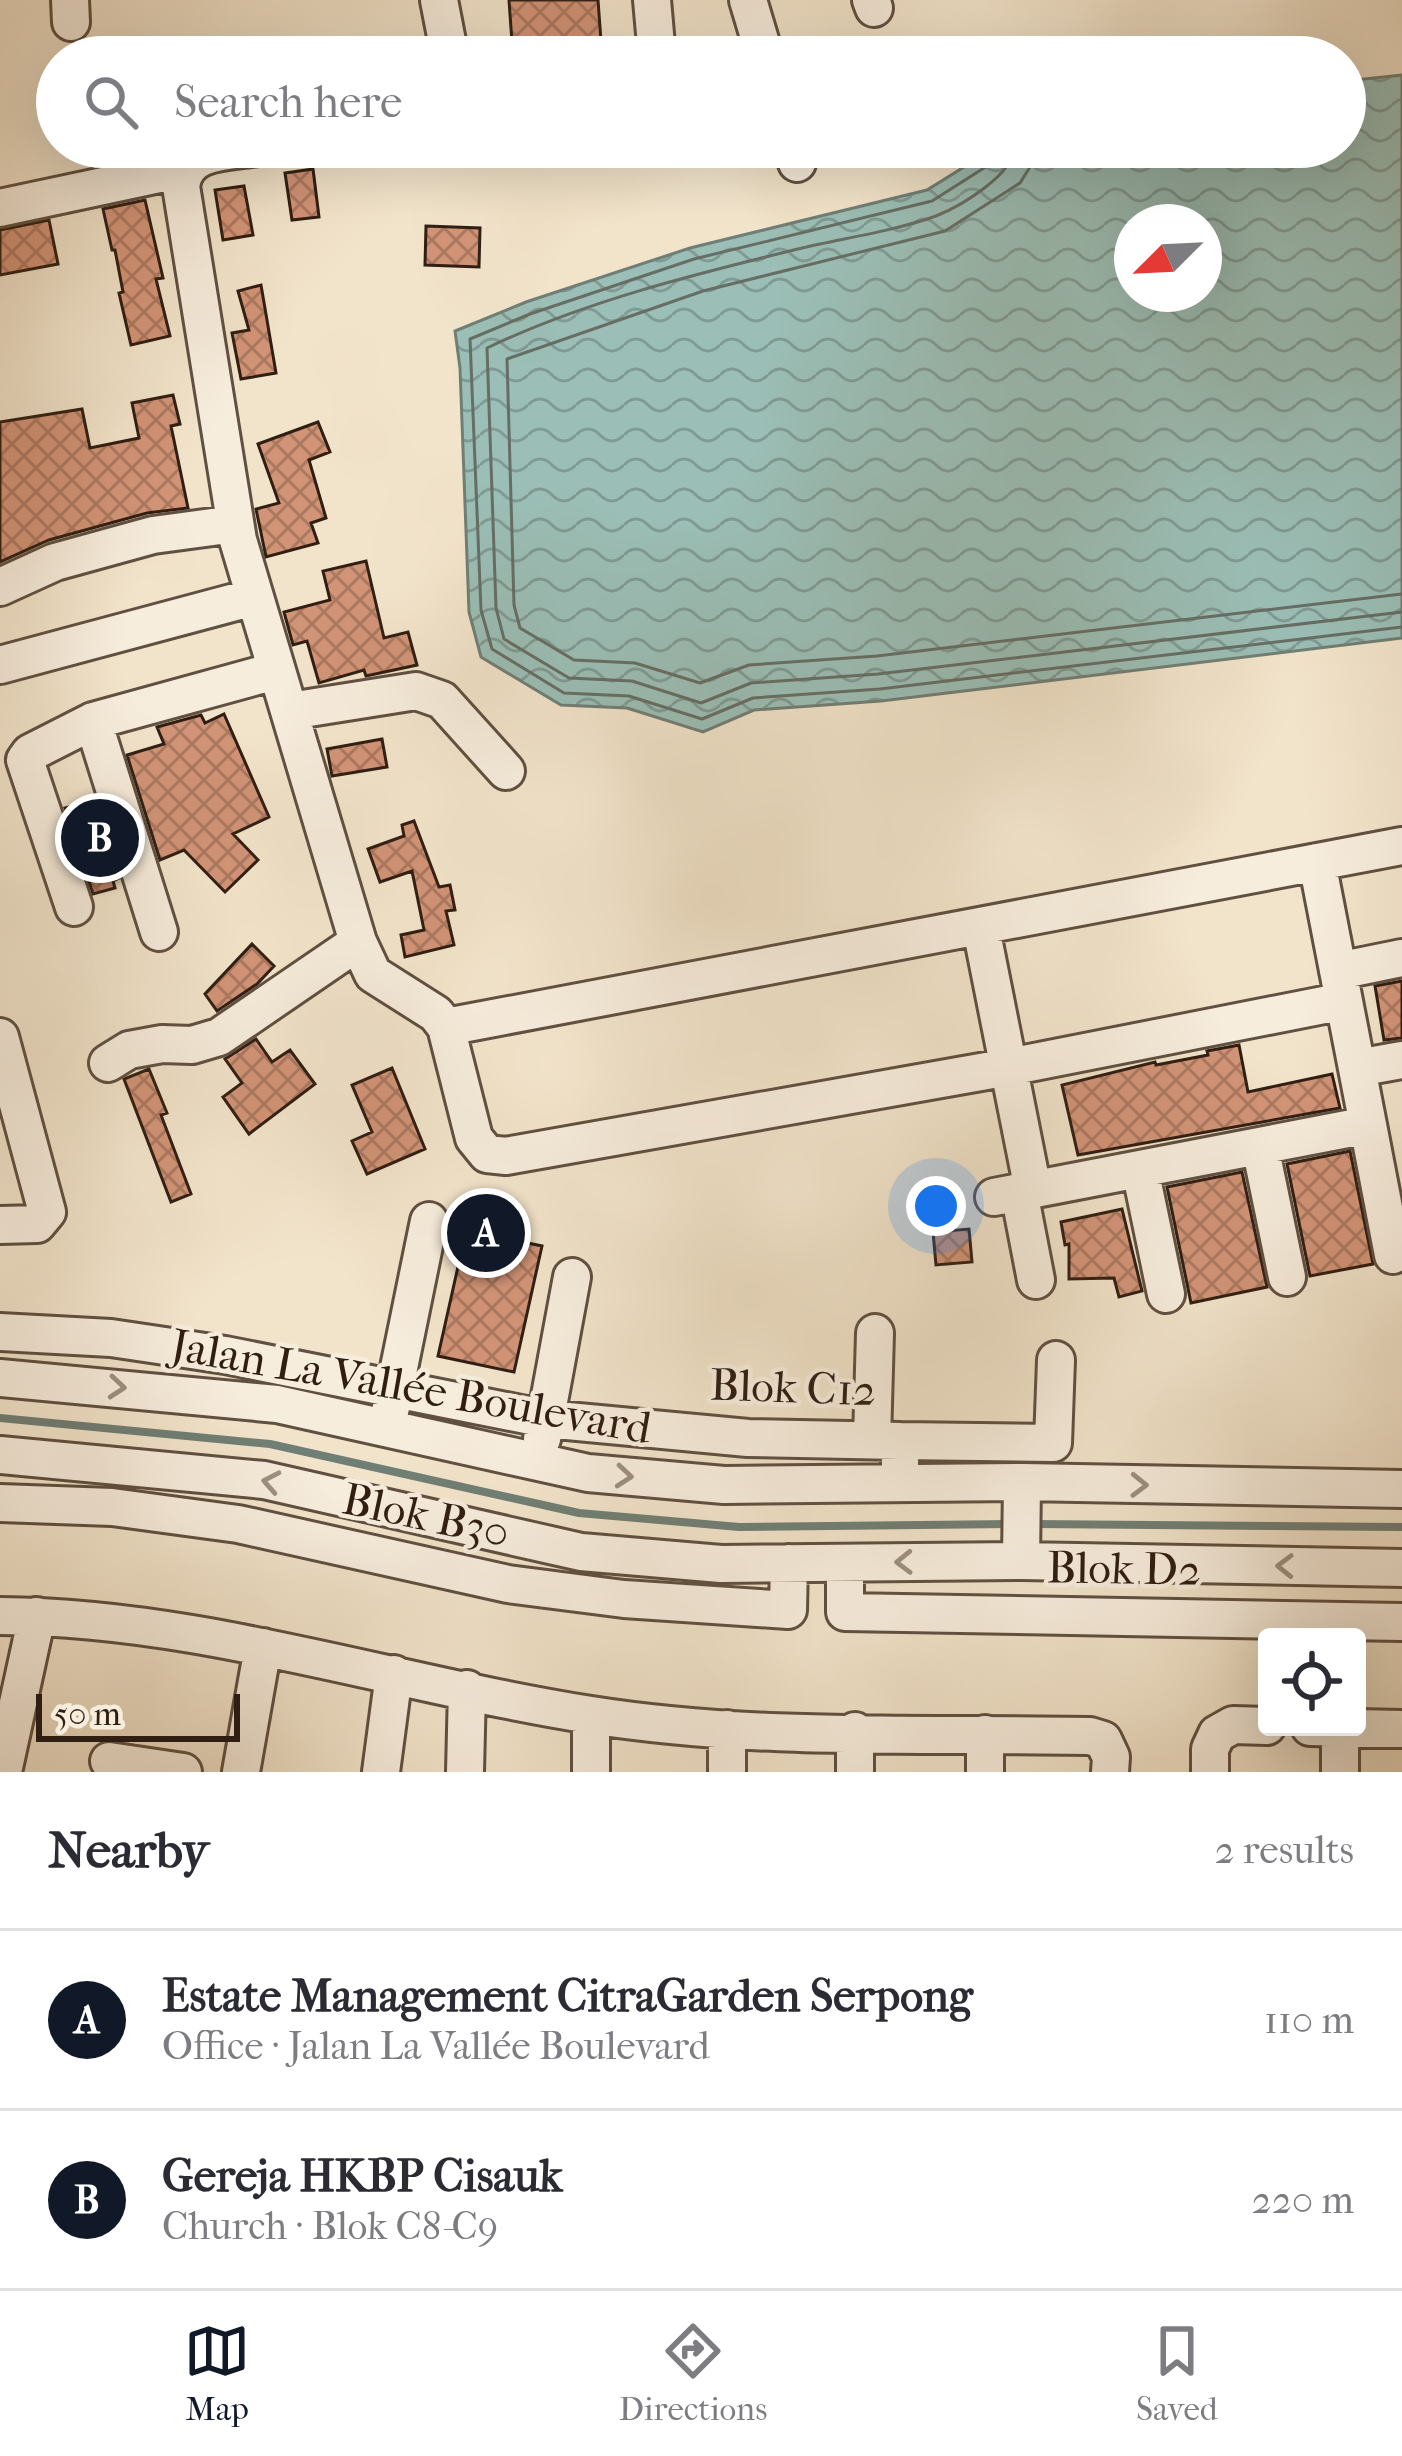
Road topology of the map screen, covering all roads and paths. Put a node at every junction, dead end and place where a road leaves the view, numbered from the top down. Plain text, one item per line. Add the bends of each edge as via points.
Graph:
1 (439, 0) edge
2 (652, 0) edge
3 (748, 0) edge
4 (447, 36) edge
5 (655, 36) edge
6 (759, 36) edge
7 (183, 170) joint
8 (0, 208) edge
9 (235, 524) junction
10 (0, 587) edge
11 (254, 597) junction
12 (0, 665) edge
13 (275, 671) junction
14 (290, 711) junction
15 (93, 721) junction
16 (506, 771) dead end
17 (1402, 846) edge
18 (1317, 862) junction
19 (74, 907) dead end
20 (982, 928) junction
21 (159, 932) dead end
22 (358, 942) junction
23 (1402, 958) edge
24 (1341, 986) junction
25 (446, 1027) junction
26 (0, 1037) edge
27 (1402, 1060) edge
28 (108, 1063) dead end
29 (1009, 1067) junction
30 (1357, 1067) junction
31 (1368, 1125) junction
32 (1260, 1146) junction
33 (1141, 1169) junction
34 (1390, 1176) edge
35 (1015, 1193) junction
36 (429, 1221) dead end
37 (0, 1225) edge
38 (1394, 1255) dead end
39 (572, 1277) dead end
40 (1287, 1277) dead end
41 (1036, 1280) dead end
42 (1166, 1294) dead end
43 (0, 1332) edge
44 (875, 1333) dead end
45 (1056, 1360) dead end
46 (0, 1378) edge
47 (395, 1389) junction
48 (546, 1419) junction
49 (387, 1429) junction
50 (886, 1440) junction
51 (0, 1455) edge
52 (538, 1462) junction
53 (1022, 1482) junction
54 (900, 1483) junction
55 (1402, 1489) edge
56 (0, 1503) edge
57 (1021, 1562) junction
58 (845, 1563) junction
59 (789, 1564) junction
60 (1402, 1568) edge
61 (0, 1616) edge
62 (38, 1616) junction
63 (1402, 1622) edge
64 (263, 1647) junction
65 (394, 1674) junction
66 (467, 1689) junction
67 (591, 1715) junction
68 (1258, 1726) edge
69 (1366, 1728) edge
70 (727, 1729) junction
71 (1402, 1729) edge
72 (855, 1731) junction
73 (985, 1734) junction
74 (1340, 1736) edge
75 (110, 1760) dead end
76 (3, 1772) edge
77 (183, 1772) edge
78 (241, 1772) edge
79 (381, 1772) edge
80 (465, 1772) edge
81 (591, 1772) edge
82 (727, 1772) edge
83 (855, 1772) edge
84 (985, 1772) edge
85 (1111, 1772) edge
86 (1210, 1772) edge
87 (1340, 1772) edge

1 - 4 street
2 - 5 street
3 - 6 street
7 - 8 street
7 - 9 street
9 - 10 street via 154,535 55,562
9 - 11 street
11 - 12 street
11 - 13 street
13 - 14 street
13 - 15 street
14 - 16 street via 429,693
14 - 22 street
15 - 19 street via 26,760
15 - 21 street
17 - 18 street
18 - 20 street
18 - 24 street
20 - 25 street
20 - 29 street
22 - 25 street via 373,974
22 - 28 street via 220,1037 129,1050
23 - 24 street
24 - 29 street
24 - 30 street
25 - 29 street via 474,1138 487,1154 506,1156
26 - 37 street via 46,1212 37,1224
27 - 30 street
29 - 35 street
30 - 31 street
31 - 32 street
31 - 34 street
32 - 33 street
32 - 40 street
33 - 35 street
33 - 42 street
34 - 38 street
35 - 41 street
36 - 47 street
39 - 48 street
43 - 47 street, Blok C12 via 225,1354
44 - 50 street
45 - 50 street via 1053,1443
46 -> 49 street, Jalan La Vallée Boulevard via 277,1404
47 - 48 street, Blok C12
47 - 49 street
48 - 50 street, Blok C12 via 748,1438
48 - 52 street
49 - 52 street, Jalan La Vallée Boulevard
50 - 54 street, Blok C12
59 -> 51 street via 581,1552 264,1480
52 -> 54 street, Jalan La Vallée Boulevard via 724,1485
53 - 54 street, Jalan La Vallée Boulevard
53 -> 55 street, Jalan La Vallée Boulevard
53 - 57 street
56 - 59 street, Blok B30 via 238,1524 508,1584 624,1599 788,1610
57 -> 58 street
60 -> 57 street
58 - 59 street
58 - 63 street, Blok D2 via 845,1612
61 - 62 street
62 - 64 street
62 - 76 street
64 - 65 street
64 - 78 street
65 - 66 street
65 - 79 street
66 - 67 street
66 - 80 street
67 - 70 street
67 - 81 street
68 - 86 street via 1216,1734
69 - 71 street
70 - 72 street
70 - 82 street
72 - 73 street
72 - 83 street
73 - 84 street
73 - 85 street via 1090,1736 1103,1740
74 - 87 street
75 - 77 street

